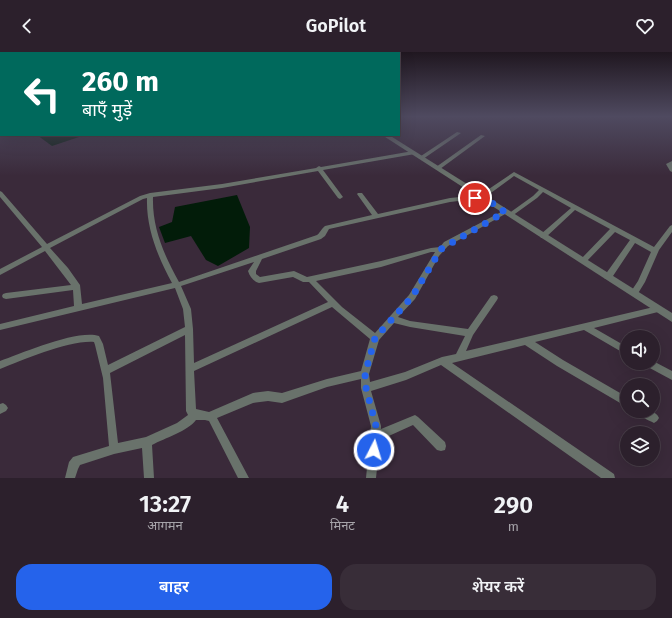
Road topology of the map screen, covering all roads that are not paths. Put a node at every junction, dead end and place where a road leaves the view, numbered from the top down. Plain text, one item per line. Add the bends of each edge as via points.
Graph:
1 (387, 136) edge
2 (455, 136) edge
3 (483, 136) dead end
4 (413, 152) junction
5 (421, 158) junction
6 (672, 163) edge
7 (319, 168) junction
8 (438, 168) junction
9 (672, 170) edge
10 (542, 190) junction
11 (0, 193) edge
12 (360, 194) dead end
13 (150, 195) junction
14 (482, 196) junction
15 (340, 197) dead end
16 (574, 208) junction
17 (508, 213) junction
18 (376, 216) junction
19 (672, 227) edge
20 (614, 229) junction
21 (543, 236) junction
22 (633, 240) junction
23 (46, 247) junction
24 (441, 249) junction
25 (655, 251) junction
26 (260, 257) junction
27 (583, 261) junction
28 (0, 272) edge
29 (608, 277) junction
30 (310, 280) junction
31 (177, 285) junction
32 (77, 287) junction
33 (634, 293) junction
34 (6, 296) dead end
35 (494, 298) dead end
36 (333, 303) junction
37 (78, 308) junction
38 (658, 309) junction
39 (672, 318) edge
40 (392, 319) junction
41 (0, 327) edge
42 (585, 327) junction
43 (189, 329) junction
44 (470, 333) junction
45 (375, 338) junction
46 (526, 341) junction
47 (620, 347) edge
48 (459, 357) junction
49 (442, 361) junction
50 (0, 365) edge
51 (192, 368) junction
52 (660, 369) edge
53 (105, 371) junction
54 (365, 374) junction
55 (672, 376) edge
56 (366, 388) junction
57 (620, 398) edge
58 (194, 415) junction
59 (210, 416) junction
60 (375, 437) junction
61 (148, 442) junction
62 (441, 446) dead end
63 (114, 448) junction
64 (70, 478) edge
65 (150, 478) edge
66 (244, 478) edge
67 (371, 478) edge
68 (610, 478) edge

1 - 4 street
2 - 5 street
3 - 8 street
4 - 5 street
4 - 7 street
5 - 8 street
6 - 9 street via 669,164
7 - 13 street via 222,186
7 - 15 street
8 - 14 street
10 - 14 street via 514,174
10 - 16 street
10 - 17 street
11 - 23 street
12 - 18 street
13 - 23 street via 133,201
13 - 31 street via 149,205 160,252
14 - 17 street
14 - 18 street via 450,200
16 - 20 street
16 - 21 street
17 - 21 street
17 - 24 street
18 - 26 street via 327,227 319,237
19 - 25 street
20 - 22 street
20 - 27 street
21 - 27 street
22 - 25 street
22 - 29 street
23 - 28 street
23 - 32 street
24 - 30 street
24 - 40 street via 412,297
25 - 33 street
26 - 30 street via 252,272 259,280 294,274 304,280
26 - 31 street
27 - 29 street
29 - 33 street
30 - 36 street
31 - 37 street
31 - 43 street via 187,309
32 - 34 street
32 - 37 street
33 - 38 street
35 - 44 street
36 - 45 street
36 - 51 street
37 - 41 street
38 - 39 street
38 - 42 street
40 - 44 street
40 - 45 street
42 - 46 street
42 - 47 street
43 - 51 street
43 - 53 street
44 - 48 street
45 - 54 street
46 - 48 street
46 - 57 street
48 - 49 street
49 - 56 street via 406,376
49 - 68 street
50 - 53 street via 89,337 96,339 99,344
51 - 58 street via 191,411
52 - 55 street
53 - 63 street
54 - 56 street
54 - 59 street via 282,398 253,398
56 - 60 street via 376,426
58 - 59 street
58 - 61 street via 180,426
59 - 66 street
60 - 62 street via 415,420
60 - 67 street
61 - 63 street
61 - 65 street
63 - 64 street via 77,461

